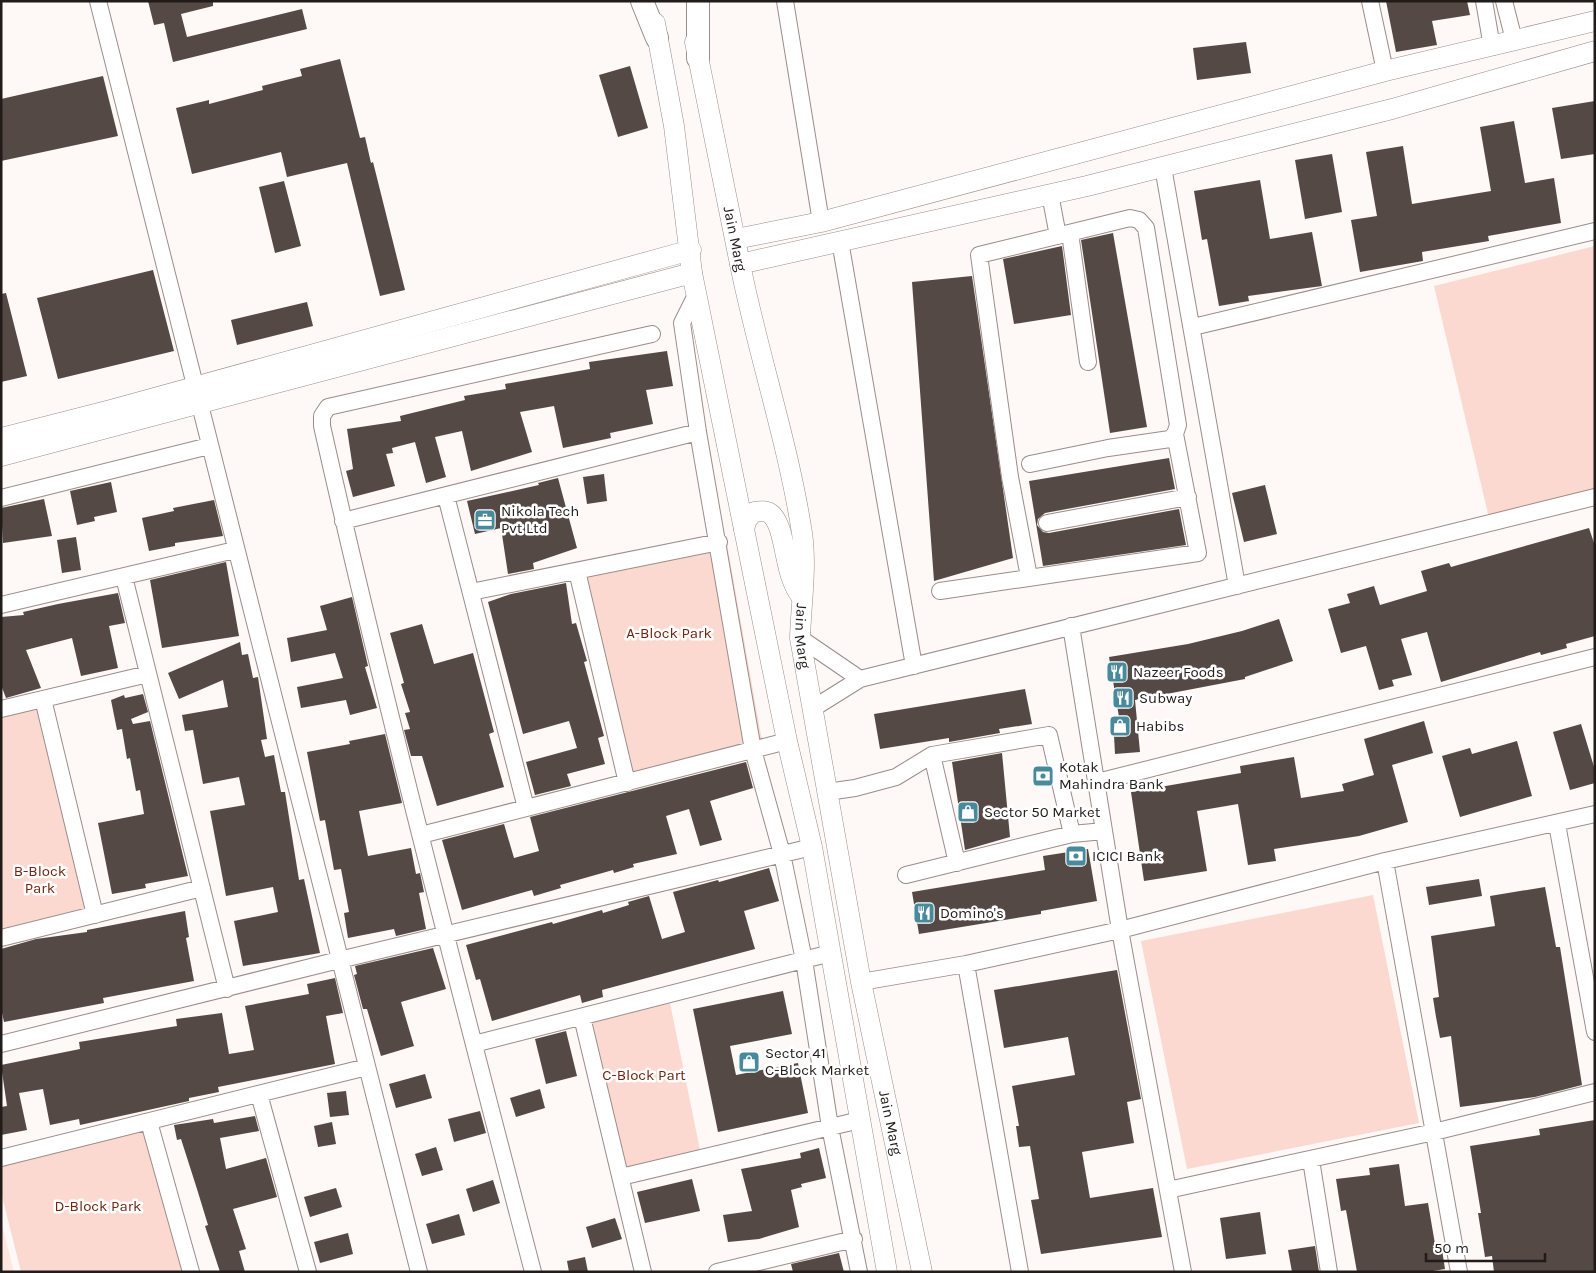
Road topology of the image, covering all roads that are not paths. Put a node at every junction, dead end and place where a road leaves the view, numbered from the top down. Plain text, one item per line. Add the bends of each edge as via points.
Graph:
1 (98, 1) edge
2 (642, 1) edge
3 (653, 1) edge
4 (687, 1) edge
5 (698, 1) edge
6 (785, 1) edge
7 (1370, 1) edge
8 (1484, 1) edge
9 (1504, 1) edge
10 (1595, 22) edge
11 (657, 38) junction
12 (1503, 43) junction
13 (1595, 51) edge
14 (698, 58) junction
15 (1385, 71) junction
16 (1514, 73) junction
17 (1163, 167) junction
18 (1050, 194) junction
19 (821, 222) junction
20 (1595, 231) edge
21 (1064, 234) junction
22 (736, 239) junction
23 (840, 241) junction
24 (691, 250) junction
25 (740, 264) junction
26 (692, 273) junction
27 (697, 292) junction
28 (1193, 328) junction
29 (652, 334) dead end
30 (1088, 362) dead end
31 (196, 396) junction
32 (698, 432) junction
33 (1175, 434) junction
34 (1, 438) edge
35 (209, 446) junction
36 (1, 456) edge
37 (1030, 464) dead end
38 (446, 496) junction
39 (1188, 497) junction
40 (1595, 497) edge
41 (1, 498) edge
42 (343, 521) junction
43 (1047, 524) dead end
44 (744, 529) junction
45 (719, 542) junction
46 (235, 550) junction
47 (578, 571) junction
48 (124, 576) junction
49 (1029, 577) junction
50 (1237, 586) junction
51 (940, 591) dead end
52 (471, 592) junction
53 (801, 596) junction
54 (1, 605) edge
55 (1071, 626) junction
56 (800, 638) junction
57 (1595, 657) edge
58 (914, 666) junction
59 (148, 674) junction
60 (860, 679) junction
61 (43, 699) junction
62 (1, 709) edge
63 (812, 709) junction
64 (787, 741) junction
65 (754, 750) junction
66 (932, 755) junction
67 (627, 782) junction
68 (1097, 782) junction
69 (827, 792) junction
70 (526, 808) junction
71 (1595, 814) edge
72 (1557, 824) junction
73 (1104, 831) junction
74 (1072, 834) junction
75 (421, 835) junction
76 (812, 847) junction
77 (782, 854) junction
78 (1385, 861) junction
79 (957, 863) junction
80 (906, 875) dead end
81 (202, 888) junction
82 (95, 915) junction
83 (1120, 930) junction
84 (446, 934) junction
85 (1, 938) edge
86 (831, 953) junction
87 (339, 960) junction
88 (804, 960) junction
89 (966, 964) junction
90 (861, 982) junction
91 (228, 989) junction
92 (582, 1017) junction
93 (1595, 1032) edge
94 (1, 1044) edge
95 (474, 1044) junction
96 (367, 1067) junction
97 (1595, 1092) edge
98 (259, 1094) junction
99 (860, 1120) junction
100 (149, 1122) junction
101 (830, 1127) junction
102 (1434, 1132) junction
103 (1, 1158) edge
104 (1311, 1160) junction
105 (621, 1177) junction
106 (1168, 1190) junction
107 (854, 1239) junction
108 (191, 1272) edge
109 (308, 1272) edge
110 (419, 1272) edge
111 (533, 1272) edge
112 (644, 1272) edge
113 (716, 1272) edge
114 (859, 1272) edge
115 (887, 1272) edge
116 (922, 1272) edge
117 (1020, 1272) edge
118 (1183, 1272) edge
119 (1329, 1272) edge
120 (1459, 1272) edge

1 - 31 street
2 - 11 main road
3 - 11 street, Jain Marg
4 - 14 street, Jain Marg
5 - 14 main road
6 - 19 street
7 - 15 street
8 - 12 street
9 - 12 street
10 - 12 street
11 - 24 street, Jain Marg via 674,126
12 - 15 street
12 - 16 street
13 - 16 street
14 - 22 street, Jain Marg
15 - 19 street
16 - 17 street via 1392,109
17 - 18 street
17 - 28 street
18 - 21 street
18 - 23 street
19 - 22 street
20 - 28 street
21 - 30 street
21 - 33 street via 1130,218 1139,220 1146,228 1178,425
21 - 49 street via 979,255 1010,477
22 - 25 street, Jain Marg
23 - 25 street
23 - 58 street
24 - 26 street, Jain Marg
24 - 31 street
25 - 53 street, Jain Marg via 802,533
26 - 27 street, Jain Marg
26 - 31 street
27 - 32 street via 682,323
27 - 44 street, Jain Marg
28 - 50 street
29 - 42 street via 328,407 322,416 322,426
31 - 34 street
31 - 35 street
31 - 36 street
32 - 38 street
32 - 45 street
33 - 37 street via 1170,439
33 - 39 street
35 - 41 street
35 - 46 street
38 - 42 street
38 - 52 street
39 - 43 street
39 - 49 street via 1198,553
40 - 50 street
42 - 75 street
44 - 53 street via 754,512 765,511 772,515 779,530 790,577
44 - 64 street, Jain Marg
45 - 47 street
45 - 65 street
46 - 48 street
46 - 87 street
47 - 52 street
47 - 67 street
48 - 54 street
48 - 59 street
49 - 51 street
50 - 55 street
52 - 70 street
53 - 56 street, Jain Marg
55 - 58 street
55 - 68 street
56 - 60 street
56 - 63 street, Jain Marg
57 - 68 street
58 - 60 street
59 - 61 street
59 - 81 street
60 - 63 street
61 - 62 street
61 - 82 street
63 - 69 street, Jain Marg
64 - 65 street
64 - 76 street, Jain Marg
65 - 67 street
65 - 77 street
66 - 69 street via 896,777
66 - 74 street via 1049,735
66 - 79 street
67 - 70 street
68 - 73 street
69 - 90 street, Jain Marg
70 - 75 street
71 - 72 street
72 - 78 street
72 - 93 street
73 - 74 street
73 - 83 street
74 - 79 street
75 - 84 street
76 - 77 street
76 - 86 street, Jain Marg
77 - 84 street
77 - 88 street
78 - 83 street
78 - 102 street
79 - 80 street
81 - 82 street
81 - 91 street
82 - 85 street
83 - 89 street
83 - 106 street
84 - 87 street
84 - 95 street
86 - 88 street
86 - 99 street, Jain Marg
87 - 91 street
87 - 96 street
88 - 92 street
88 - 101 street
89 - 90 street
89 - 117 street
90 - 116 street, Jain Marg
91 - 94 street
92 - 95 street
92 - 105 street
95 - 111 street
96 - 98 street
96 - 110 street
97 - 102 street
98 - 100 street
98 - 109 street
99 - 101 street
99 - 115 street, Jain Marg
100 - 103 street
100 - 108 street
101 - 105 street
101 - 107 street
102 - 104 street
102 - 120 street
104 - 106 street
104 - 119 street
105 - 112 street
106 - 118 street
107 - 113 street
107 - 114 street

